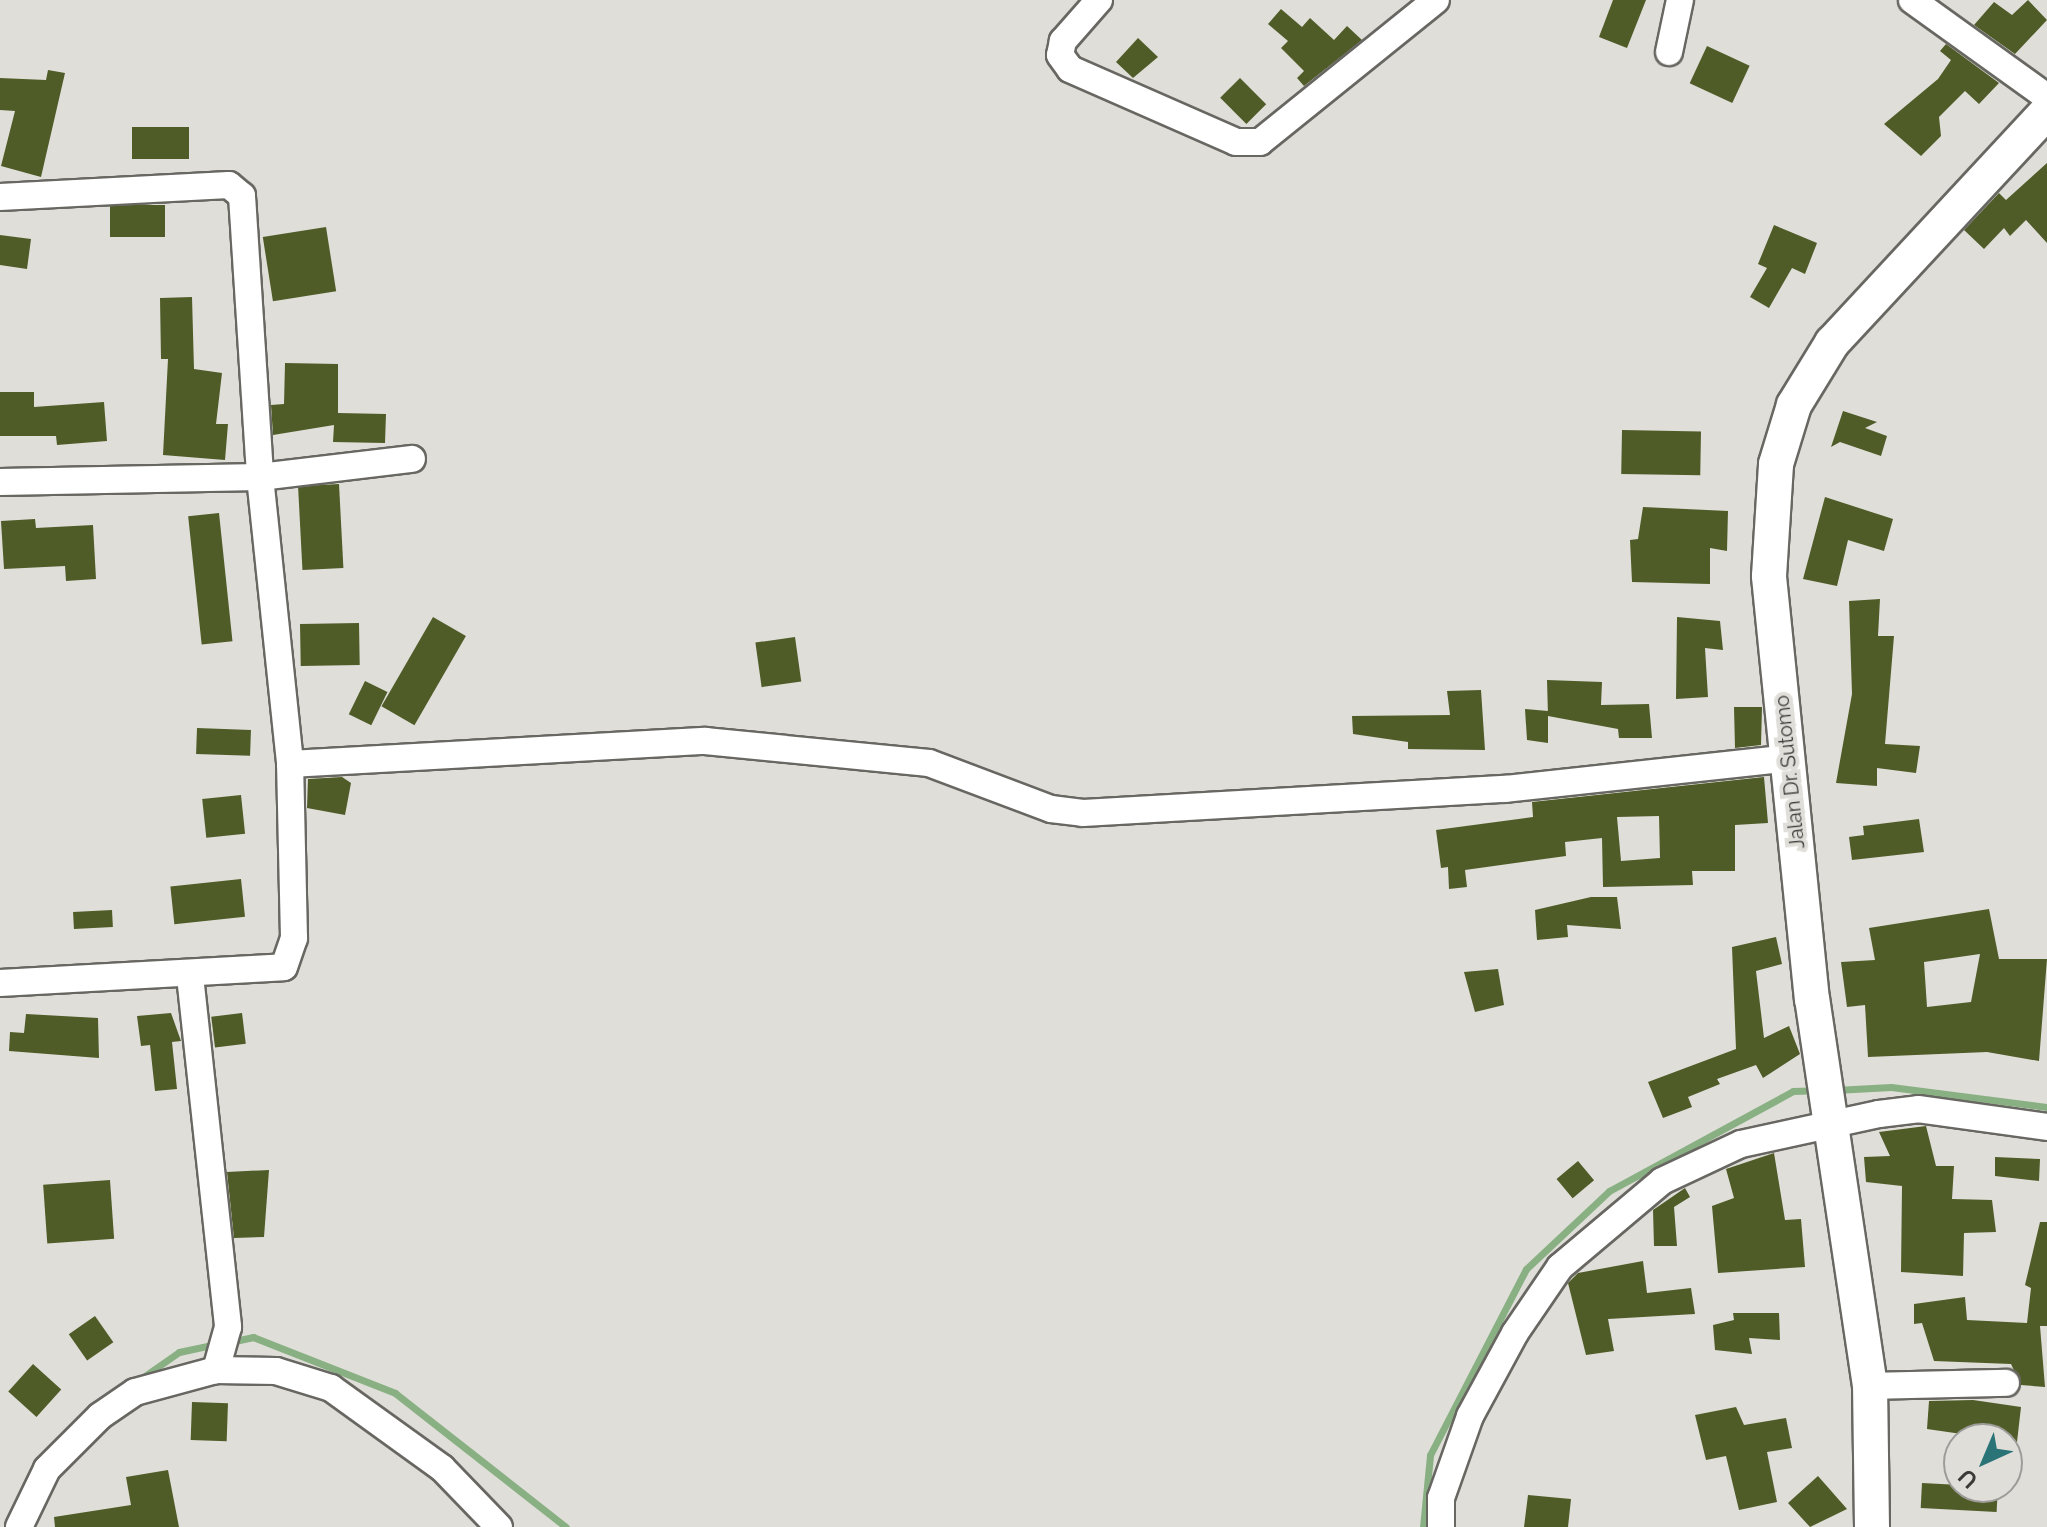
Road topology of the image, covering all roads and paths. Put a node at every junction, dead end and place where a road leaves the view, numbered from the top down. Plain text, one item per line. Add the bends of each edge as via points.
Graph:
1 (1099, 0) edge
2 (1436, 0) edge
3 (1680, 0) edge
4 (1912, 0) edge
5 (1669, 52) dead end
6 (2047, 97) edge
7 (2047, 112) edge
8 (0, 197) edge
9 (412, 459) dead end
10 (260, 477) junction
11 (0, 482) edge
12 (1789, 758) junction
13 (290, 764) junction
14 (190, 976) junction
15 (0, 983) edge
16 (1828, 1120) junction
17 (2047, 1127) edge
18 (218, 1362) junction
19 (2006, 1383) dead end
20 (1870, 1386) junction
21 (19, 1527) edge
22 (499, 1527) edge
23 (1441, 1527) edge
24 (1872, 1527) edge

1 - 2 street via 1063,41 1060,55 1070,69 1236,142 1260,142
3 - 5 street
4 - 6 street
7 - 12 street, Jalan Dr. Sutomo via 1892,272 1832,343 1794,405 1776,464 1770,549
8 - 10 street via 207,184 229,185 242,196
9 - 10 street
10 - 11 street
10 - 13 street
12 - 13 street via 1505,789 1083,813 1051,809 929,763 705,741
12 - 16 street, Jalan Dr. Sutomo
13 - 14 street via 291,956 267,973
14 - 15 street
14 - 18 street via 228,1327
16 - 17 street via 1918,1109
16 - 20 street, Jalan Dr. Sutomo
16 - 23 street via 1741,1144 1662,1181 1560,1267 1470,1416 1441,1498
18 - 21 street via 135,1392 100,1416 47,1469
18 - 22 street via 276,1371 331,1388 442,1468
19 - 20 street
20 - 24 street, Jalan Dr. Sutomo

